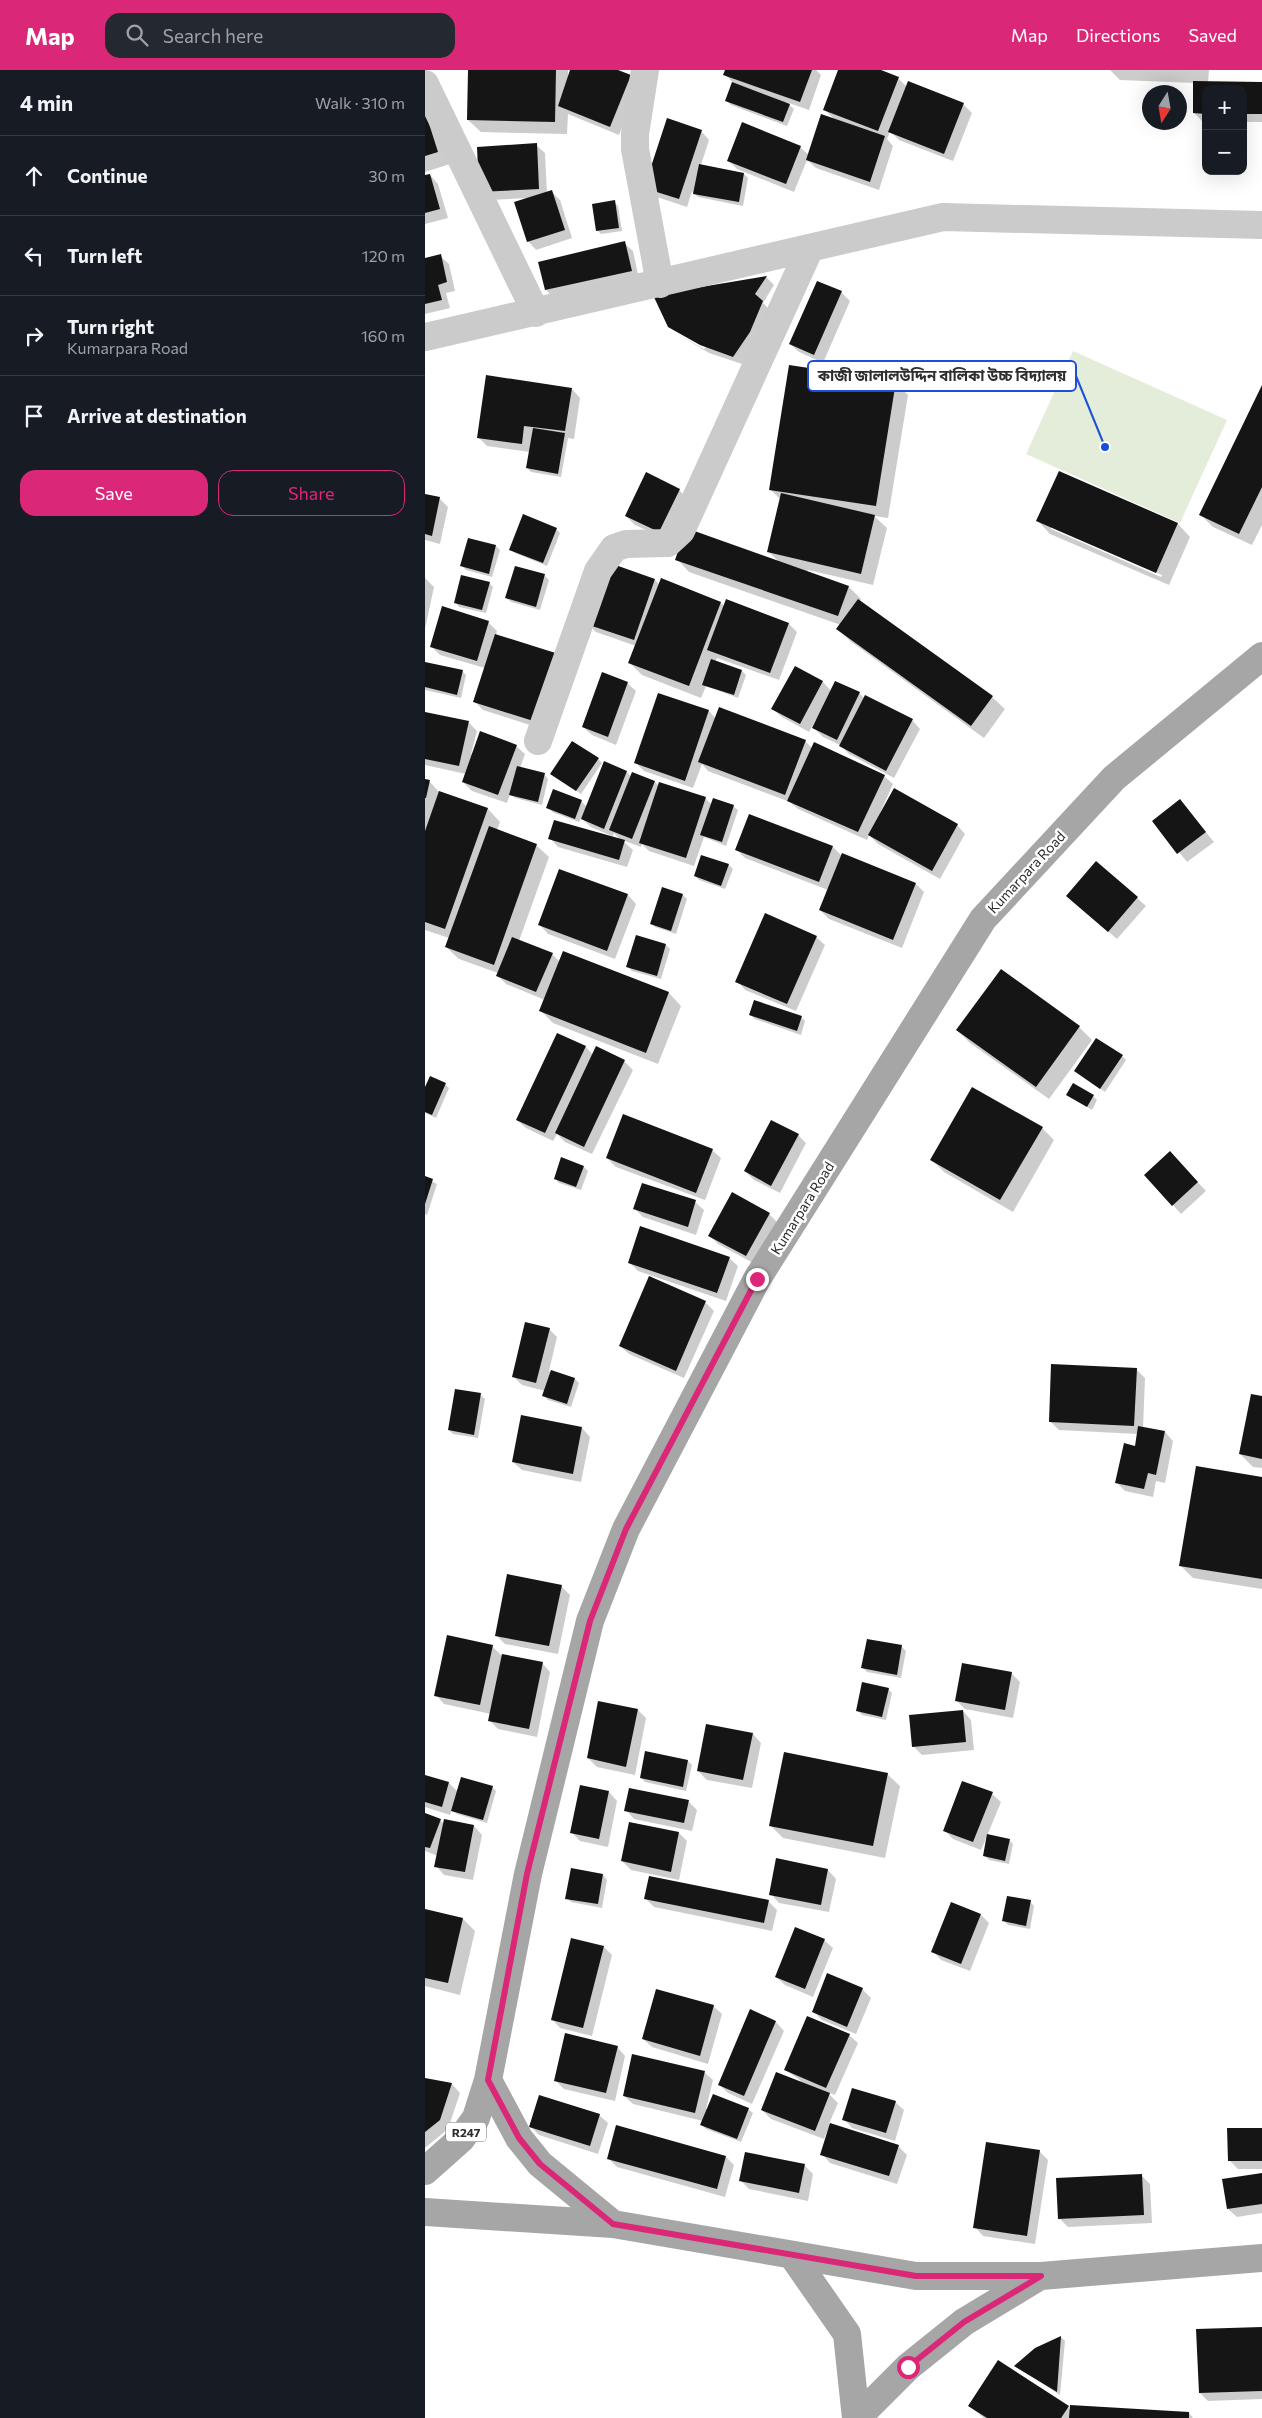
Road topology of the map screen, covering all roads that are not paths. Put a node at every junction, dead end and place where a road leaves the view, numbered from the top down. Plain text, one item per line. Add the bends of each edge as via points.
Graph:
1 (645, 70) edge
2 (425, 84) edge
3 (1262, 225) edge
4 (810, 248) junction
5 (660, 284) junction
6 (536, 313) junction
7 (425, 337) edge
8 (1262, 656) edge
9 (539, 741) dead end
10 (488, 2080) junction
11 (425, 2171) edge
12 (425, 2212) edge
13 (613, 2224) junction
14 (792, 2255) junction
15 (1262, 2258) edge
16 (1041, 2276) junction
17 (857, 2418) edge

1 - 5 street via 635,149
2 - 6 street
3 - 4 street via 943,217
4 - 5 street
4 - 9 street via 681,531 668,543 627,544 614,548 598,571
5 - 6 street
6 - 7 street
8 - 10 main road, Kumarpara Road / R247 via 1114,778 983,919 757,1279 626,1529 590,1621 527,1874
10 - 11 main road, R247 via 476,2118 461,2139
10 - 13 main road via 519,2138 540,2164
12 - 13 main road
13 - 14 main road
14 - 16 main road via 916,2276
14 - 17 main road via 847,2334
15 - 16 main road
16 - 17 main road via 964,2322 908,2367

